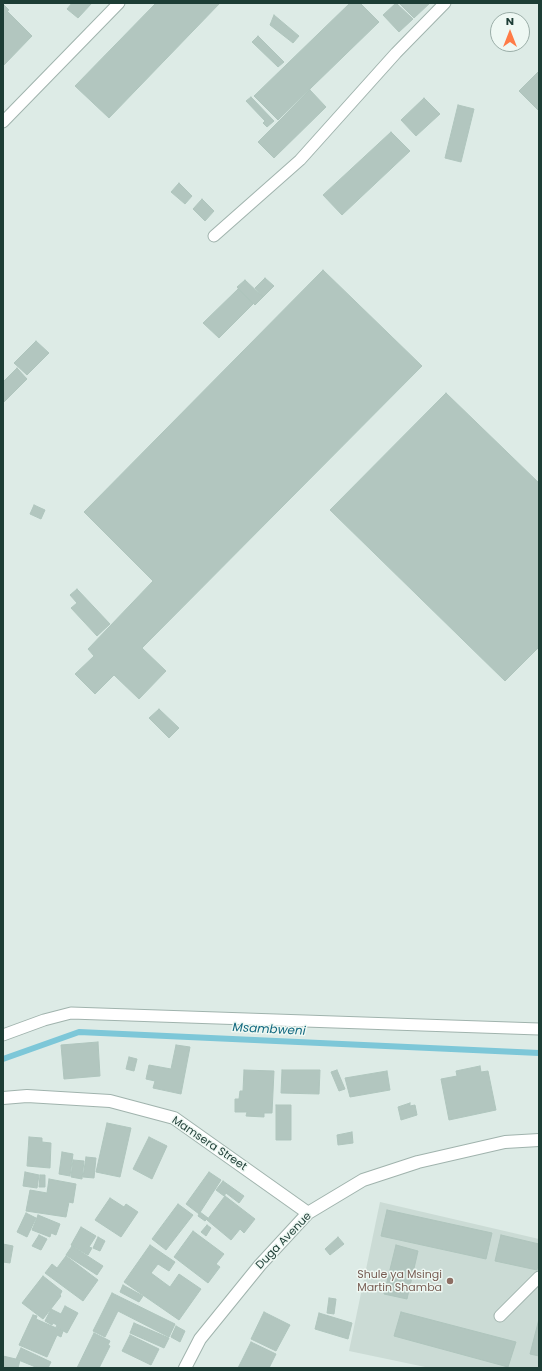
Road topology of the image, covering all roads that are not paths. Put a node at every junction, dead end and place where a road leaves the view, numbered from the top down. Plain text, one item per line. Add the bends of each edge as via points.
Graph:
1 (118, 3) edge
2 (445, 3) edge
3 (3, 122) edge
4 (214, 236) dead end
5 (539, 1029) edge
6 (3, 1035) edge
7 (3, 1098) edge
8 (539, 1140) edge
9 (308, 1213) junction
10 (539, 1277) edge
11 (500, 1316) dead end
12 (185, 1368) edge

1 - 3 lane
2 - 4 lane via 396,53 300,160
5 - 6 lane via 71,1012
7 - 9 street, Mamsera Street via 27,1096 110,1101 174,1118
8 - 9 street, Duga Avenue via 505,1142 418,1162 364,1180
9 - 12 street, Duga Avenue via 260,1265 200,1339
10 - 11 lane

